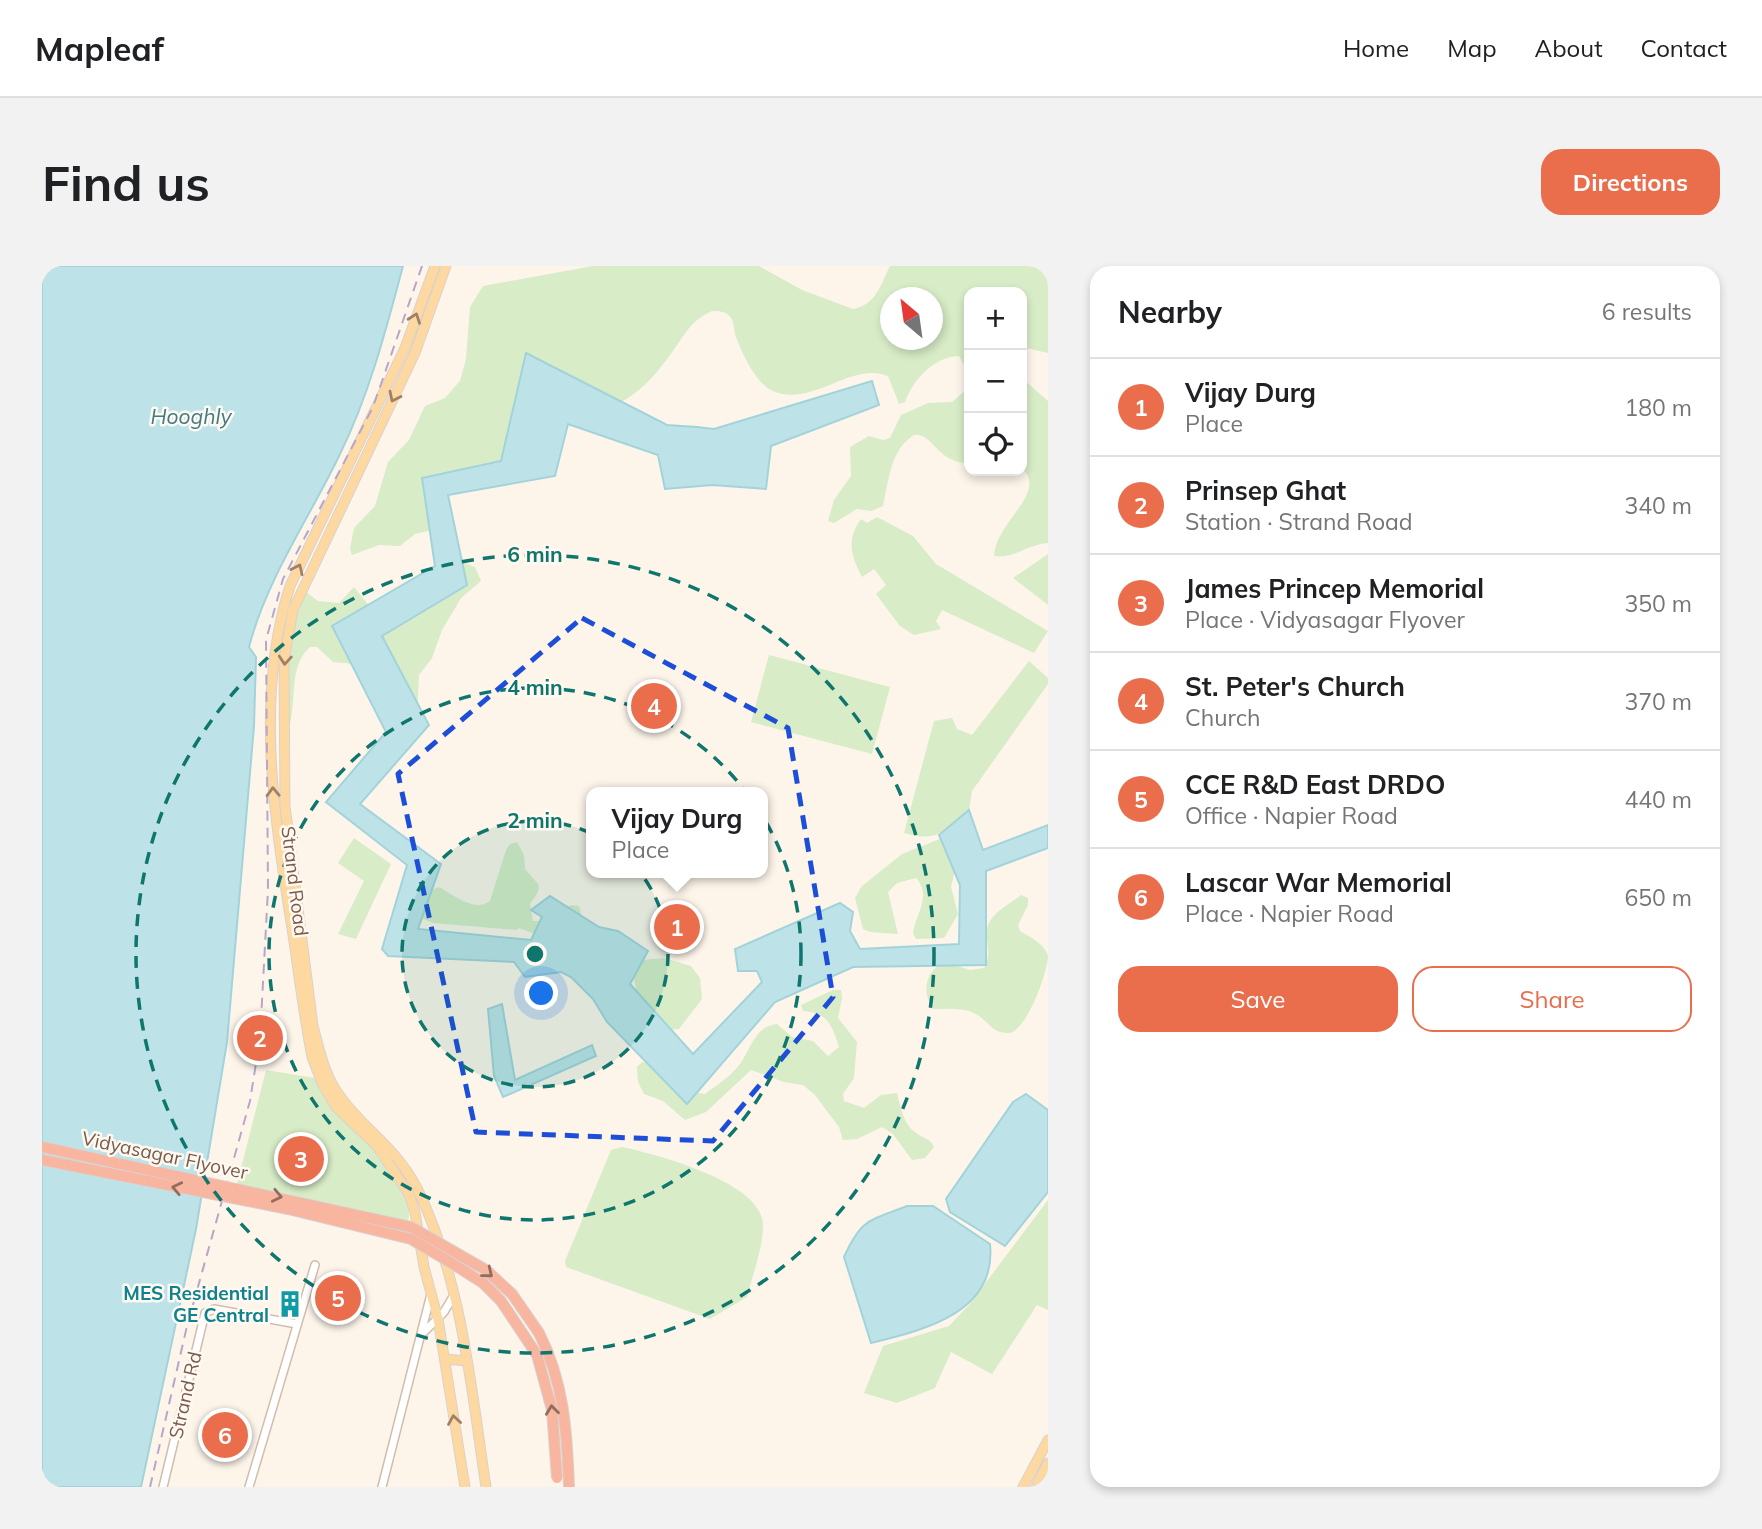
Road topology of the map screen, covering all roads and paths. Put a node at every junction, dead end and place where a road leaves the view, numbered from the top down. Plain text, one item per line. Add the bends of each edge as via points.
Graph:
1 (435, 266) edge
2 (446, 266) edge
3 (405, 348) junction
4 (415, 353) junction
5 (283, 694) junction
6 (271, 696) junction
7 (42, 1147) edge
8 (42, 1160) edge
9 (315, 1265) dead end
10 (431, 1293) junction
11 (454, 1295) junction
12 (438, 1319) junction
13 (297, 1324) junction
14 (423, 1332) junction
15 (445, 1360) junction
16 (467, 1361) junction
17 (1048, 1440) edge
18 (1048, 1464) edge
19 (163, 1487) edge
20 (249, 1487) edge
21 (382, 1487) edge
22 (465, 1487) edge
23 (486, 1487) edge
24 (557, 1487) edge
25 (569, 1487) edge
26 (1023, 1487) edge
27 (1036, 1487) edge

3 -> 1 main road, Strand Road
2 - 4 main road, Strand Road
3 - 4 main road
6 -> 3 main road, Strand Road via 278,626 290,586
4 -> 5 main road, Strand Road via 293,610
5 - 6 main road
5 - 11 main road, Strand Road via 285,806 321,1060 343,1101 391,1149 416,1186
10 -> 6 main road, Strand Road via 409,1194 377,1146 336,1107 312,1057 276,831
7 -> 25 highway, Vidyasagar Flyover, bridge via 411,1227 486,1270 512,1294 539,1333 555,1368 567,1427
24 -> 8 highway, Vidyasagar Flyover, bridge via 552,1410 537,1355 515,1318 483,1283 411,1239 288,1209
9 - 13 street
10 - 12 main road, Strand Road
10 - 14 street
11 - 12 street
11 - 16 main road, Strand Road
12 - 14 street
12 - 15 main road, Strand Road
13 - 19 street, Strand Rd via 214,1309 205,1313
13 - 20 street
14 - 21 street
15 - 16 main road
22 -> 15 main road, Strand Road
16 - 23 main road, Strand Road
17 - 26 main road
18 - 27 main road

